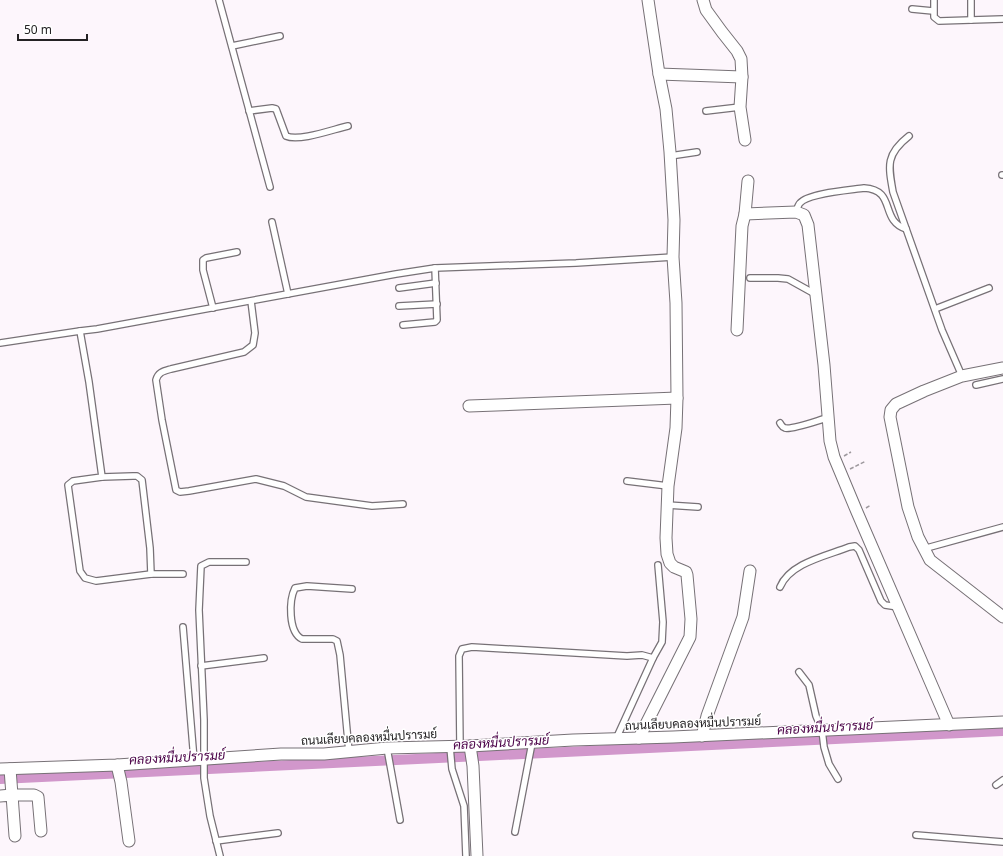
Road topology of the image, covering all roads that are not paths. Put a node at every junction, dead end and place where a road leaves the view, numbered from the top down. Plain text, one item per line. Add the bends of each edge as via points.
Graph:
1 (219, 0) edge
2 (648, 0) edge
3 (703, 0) edge
4 (934, 0) edge
5 (971, 0) edge
6 (912, 9) dead end
7 (933, 11) junction
8 (1003, 19) edge
9 (971, 20) junction
10 (280, 36) dead end
11 (232, 46) junction
12 (659, 74) junction
13 (742, 77) junction
14 (740, 107) junction
15 (249, 111) junction
16 (706, 111) dead end
17 (348, 126) dead end
18 (909, 136) dead end
19 (745, 140) dead end
20 (697, 152) dead end
21 (670, 156) junction
22 (748, 182) dead end
23 (270, 187) dead end
24 (796, 212) junction
25 (745, 214) junction
26 (272, 222) dead end
27 (906, 229) junction
28 (237, 252) dead end
29 (673, 257) junction
30 (435, 268) junction
31 (750, 278) dead end
32 (436, 283) junction
33 (399, 288) dead end
34 (989, 288) dead end
35 (288, 294) junction
36 (815, 294) junction
37 (251, 301) junction
38 (437, 304) junction
39 (399, 306) dead end
40 (213, 308) junction
41 (934, 309) junction
42 (403, 325) dead end
43 (737, 330) dead end
44 (80, 331) junction
45 (0, 343) edge
46 (1003, 368) edge
47 (962, 376) junction
48 (1003, 379) edge
49 (976, 385) dead end
50 (678, 398) junction
51 (468, 406) dead end
52 (827, 418) junction
53 (780, 423) dead end
54 (102, 477) junction
55 (627, 481) dead end
56 (668, 486) junction
57 (404, 504) dead end
58 (667, 505) junction
59 (698, 507) dead end
60 (1003, 528) edge
61 (923, 549) junction
62 (246, 562) dead end
63 (658, 565) dead end
64 (750, 572) dead end
65 (151, 574) junction
66 (183, 574) dead end
67 (780, 587) dead end
68 (352, 589) dead end
69 (898, 607) junction
70 (1003, 617) edge
71 (183, 628) dead end
72 (264, 658) dead end
73 (653, 658) junction
74 (201, 666) junction
75 (799, 672) dead end
76 (1003, 722) edge
77 (949, 725) junction
78 (822, 730) junction
79 (702, 736) junction
80 (639, 738) junction
81 (616, 739) junction
82 (532, 743) junction
83 (460, 746) junction
84 (387, 748) junction
85 (349, 753) junction
86 (200, 760) junction
87 (117, 765) junction
88 (5, 769) edge
89 (838, 780) dead end
90 (1003, 780) edge
91 (996, 784) dead end
92 (0, 796) edge
93 (12, 796) junction
94 (400, 820) dead end
95 (41, 831) dead end
96 (515, 832) dead end
97 (278, 833) dead end
98 (15, 836) dead end
99 (916, 836) dead end
100 (216, 840) junction
101 (129, 841) dead end
102 (1003, 842) edge
103 (220, 856) edge
104 (466, 856) edge
105 (477, 856) edge

1 - 11 lane
2 - 12 street
3 - 13 street via 706,10 737,51 741,60
4 - 7 lane
5 - 9 lane
6 - 7 lane
7 - 9 lane via 934,17 939,20
8 - 9 lane
10 - 11 lane
11 - 15 lane
12 - 13 street
12 - 21 street via 666,108
13 - 14 street
14 - 16 lane
14 - 19 street
15 - 17 lane via 276,109 286,136 291,139
15 - 23 lane
18 - 27 lane via 899,144 890,158 893,192
20 - 21 lane
21 - 29 street via 674,220
22 - 25 street
24 - 25 street
24 - 27 lane via 800,203 817,195 872,188 880,192 886,201 894,222
24 - 36 street via 804,215 808,225
25 - 43 street via 742,226
26 - 35 lane
27 - 41 lane
28 - 40 lane via 203,260 203,270
29 - 30 lane
29 - 50 street
30 - 32 lane
30 - 35 lane
31 - 36 lane via 788,279
32 - 33 lane
32 - 38 lane
34 - 41 lane
35 - 37 lane
36 - 52 street via 824,365
37 - 40 lane
37 - 57 lane via 255,333 253,345 244,352 171,368 157,374 162,420 176,490 189,491 256,479 284,486 306,497 372,506
38 - 39 lane
38 - 42 lane via 436,321
40 - 44 lane
41 - 47 lane
44 - 45 lane
44 - 54 lane
46 - 47 street
47 - 61 street via 896,404 891,410 891,426 908,507
48 - 49 lane
50 - 51 street
50 - 56 street
52 - 53 lane via 787,428
52 - 69 street via 830,441 841,473
54 - 65 lane via 137,476 142,480
54 - 65 lane via 76,480 68,485 80,570 85,578 90,580
55 - 56 lane
56 - 58 street
58 - 59 lane
58 - 80 street via 667,554 672,566 686,572 689,582 690,637
60 - 61 lane
61 - 70 street via 930,560
62 - 74 lane via 209,562 200,566
63 - 73 lane via 663,622 662,642
64 - 79 street via 743,617
65 - 66 lane
67 - 69 lane via 783,579 800,566 855,546 881,602
68 - 85 lane via 307,586 295,588 290,612 298,637 337,641
69 - 77 street
71 - 86 lane
72 - 74 lane
73 - 81 lane
73 - 83 lane via 642,655 472,647 462,649 459,656
74 - 86 lane
75 - 78 lane via 808,685
76 - 77 street, ถนนเลียบคลองหมื่นปรารมย์
77 - 78 street, ถนนเลียบคลองหมื่นปรารมย์
78 - 79 street, ถนนเลียบคลองหมื่นปรารมย์
78 - 89 lane via 829,764
79 - 80 street, ถนนเลียบคลองหมื่นปรารมย์
80 - 81 street, ถนนเลียบคลองหมื่นปรารมย์
81 - 82 street, ถนนเลียบคลองหมื่นปรารมย์
82 - 83 street, ถนนเลียบคลองหมื่นปรารมย์
82 - 96 lane
83 - 84 street, ถนนเลียบคลองหมื่นปรารมย์
83 - 104 lane via 452,769 464,806
83 - 105 street via 473,766
84 - 85 street, ถนนเลียบคลองหมื่นปรารมย์
84 - 94 lane
85 - 86 street, ถนนเลียบคลองหมื่นปรารมย์ via 281,754
86 - 87 street, ถนนเลียบคลองหมื่นปรารมย์
86 - 100 lane
87 - 88 street, ถนนเลียบคลองหมื่นปรารมย์
87 - 101 street
88 - 93 street
90 - 91 lane
92 - 93 street
93 - 95 street via 38,797
93 - 98 street
97 - 100 lane
99 - 102 lane
100 - 103 lane

